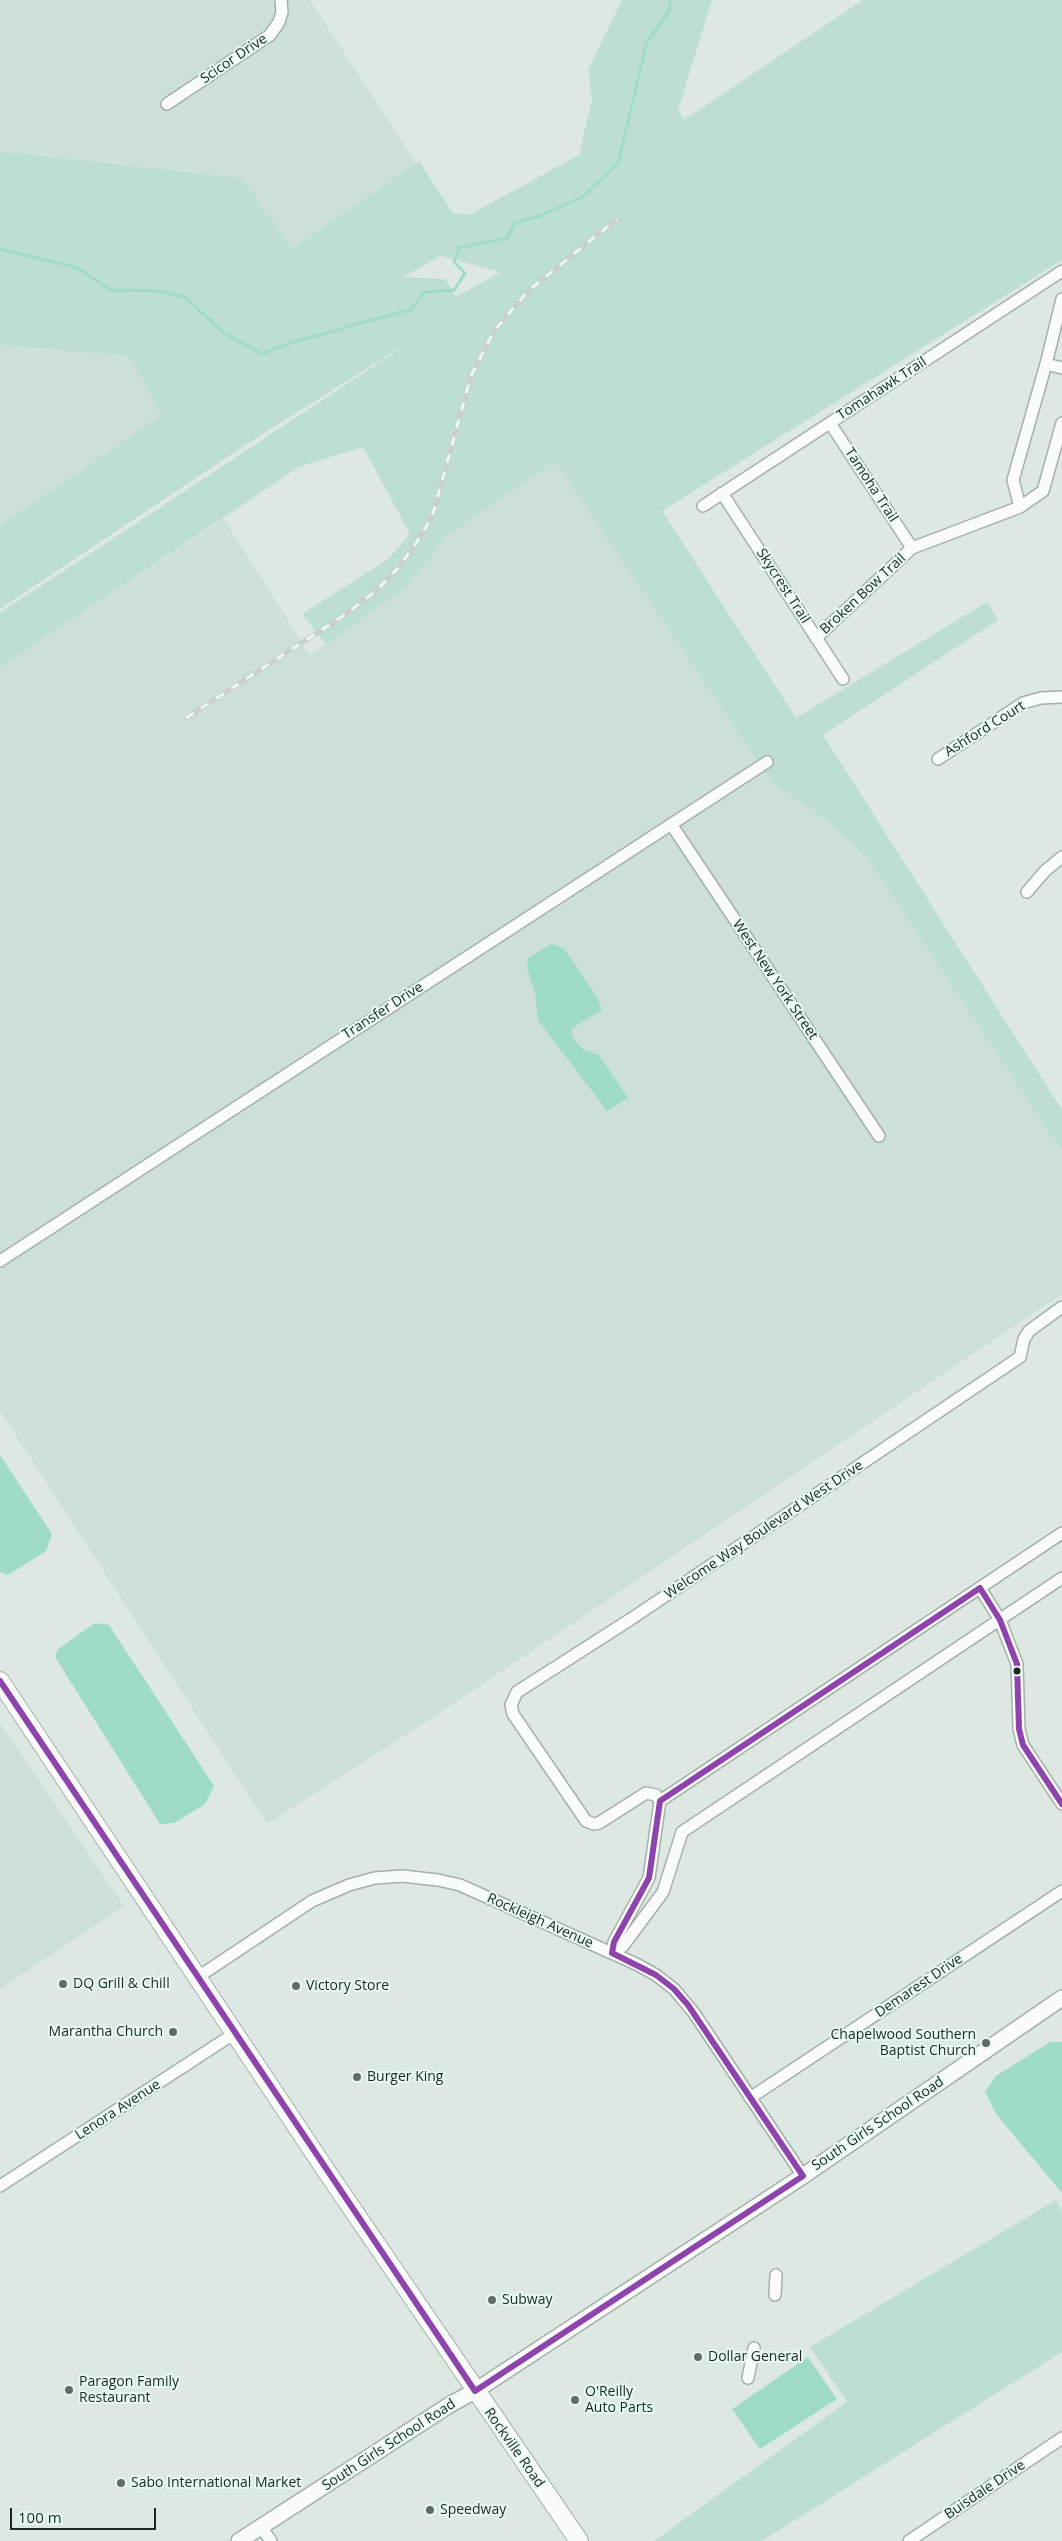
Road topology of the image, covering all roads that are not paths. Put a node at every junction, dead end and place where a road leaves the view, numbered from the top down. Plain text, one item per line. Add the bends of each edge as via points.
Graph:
1 (281, 0) edge
2 (167, 104) dead end
3 (1062, 271) edge
4 (1062, 299) edge
5 (1046, 364) junction
6 (1062, 368) edge
7 (830, 423) junction
8 (1062, 424) edge
9 (722, 493) junction
10 (703, 506) dead end
11 (1020, 507) junction
12 (912, 548) junction
13 (816, 638) junction
14 (843, 679) dead end
15 (1062, 697) edge
16 (938, 759) dead end
17 (766, 762) dead end
18 (671, 824) junction
19 (1062, 857) edge
20 (1027, 892) dead end
21 (879, 1136) dead end
22 (0, 1261) edge
23 (1062, 1307) edge
24 (1062, 1533) edge
25 (1062, 1578) edge
26 (980, 1588) junction
27 (1000, 1620) junction
28 (0, 1681) edge
29 (660, 1801) junction
30 (1062, 1804) edge
31 (1062, 1891) edge
32 (612, 1953) junction
33 (198, 1976) junction
34 (1062, 1998) edge
35 (235, 2033) junction
36 (750, 2098) junction
37 (803, 2176) junction
38 (0, 2186) edge
39 (776, 2275) dead end
40 (775, 2295) dead end
41 (754, 2348) dead end
42 (748, 2378) dead end
43 (475, 2391) junction
44 (1062, 2438) edge
45 (261, 2527) junction
46 (240, 2541) edge
47 (270, 2541) edge
48 (578, 2541) edge
49 (909, 2541) edge

1 - 2 street, Scicor Drive via 280,19 270,35
3 - 7 street, Tomahawk Trail
4 - 5 street
5 - 6 street
5 - 11 street via 1013,480
7 - 9 street, Tomahawk Trail
7 - 12 street, Tamoha Trail
8 - 11 street, Broken Bow Trail via 1043,491
9 - 10 street, Tomahawk Trail
9 - 13 street, Skycrest Trail
11 - 12 street, Broken Bow Trail
12 - 13 street, Broken Bow Trail
13 - 14 street, Skycrest Trail
15 - 16 street, Ashford Court via 1024,703
17 - 18 street, Transfer Drive
18 - 21 street, West New York Street
18 - 22 street, Transfer Drive
19 - 20 street
23 - 29 street, Welcome Way Boulevard West Drive via 1029,1331 1020,1356 631,1619 517,1692 511,1706 513,1714 584,1819 592,1824 602,1822 646,1793 656,1795
24 - 26 street
25 - 27 street
26 - 27 street
26 - 29 street
27 - 30 street via 1017,1664 1023,1745
27 - 32 street via 682,1832 663,1892 623,1946
28 - 33 main road, Rockville Road
29 - 32 street via 649,1878 614,1942
31 - 36 street, Demarest Drive
32 - 33 street, Rockleigh Avenue via 460,1885 425,1878 389,1877 349,1884 319,1897
32 - 36 street, Rockleigh Avenue via 656,1975 674,1989 694,2013
33 - 35 main road, Rockville Road
34 - 37 main road, South Girls School Road
35 - 38 street, Lenora Avenue
35 - 43 main road, Rockville Road
36 - 37 street, Rockleigh Avenue
37 - 43 main road, South Girls School Road
39 - 40 street
41 - 42 street
43 - 45 main road, South Girls School Road
43 - 48 main road, Rockville Road
44 - 49 street, Buisdale Drive
45 - 46 main road, South Girls School Road
45 - 47 street

